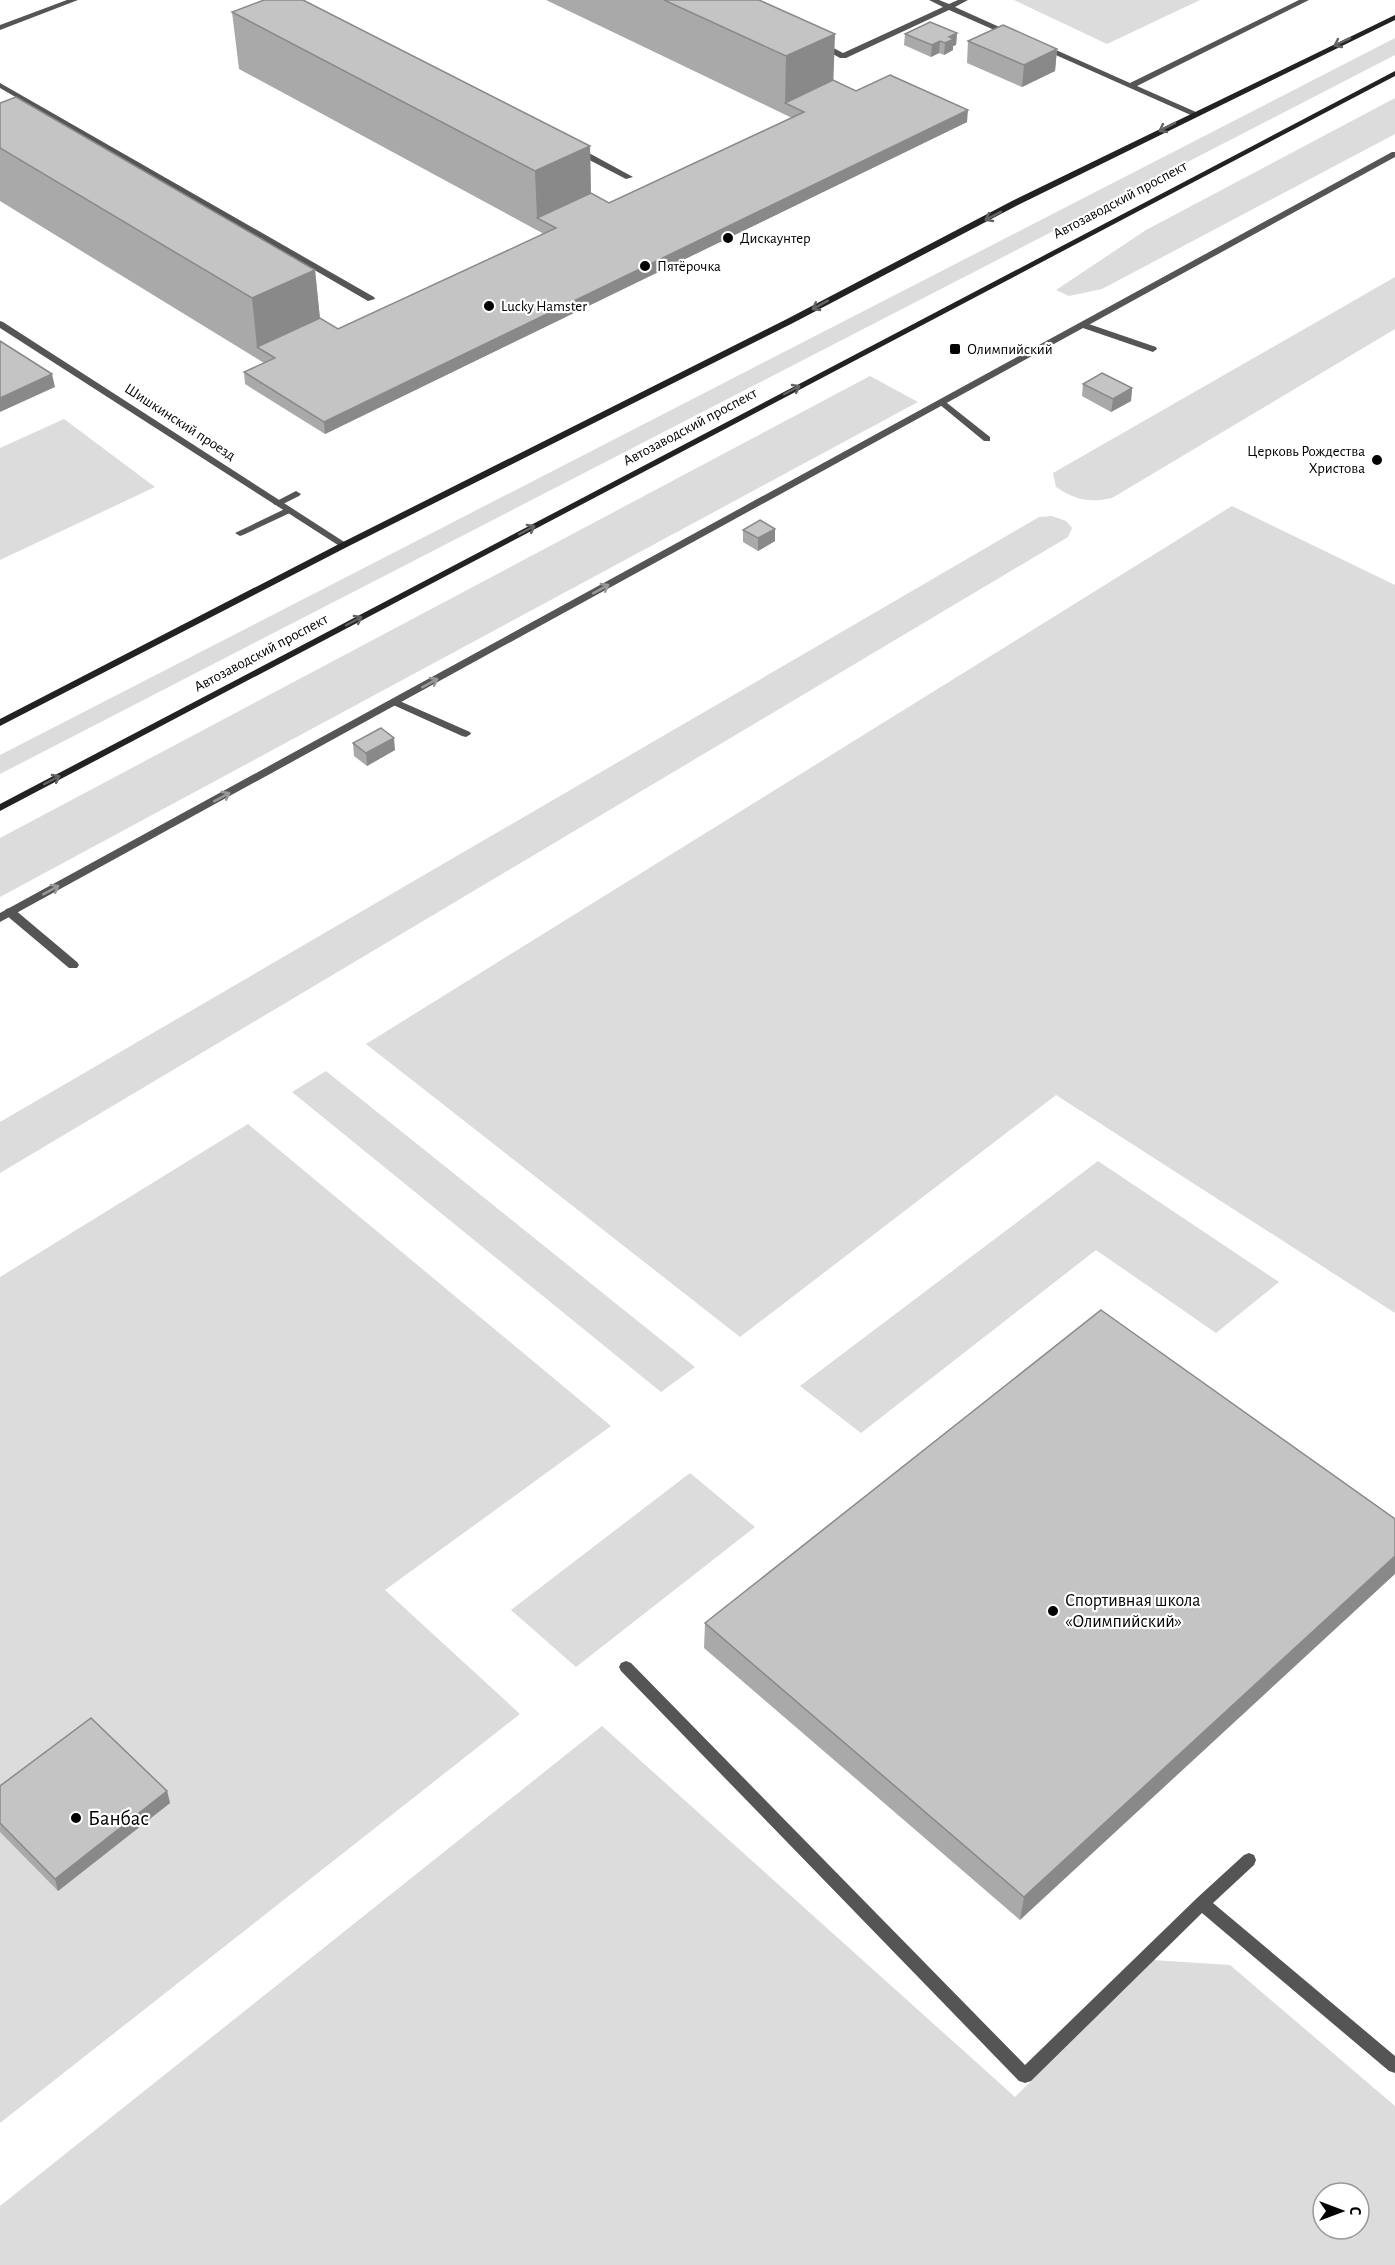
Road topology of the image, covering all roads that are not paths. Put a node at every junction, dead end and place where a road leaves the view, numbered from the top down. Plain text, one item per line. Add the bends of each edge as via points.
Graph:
1 (74, 0) edge
2 (933, 0) edge
3 (964, 0) edge
4 (1305, 0) edge
5 (949, 7) junction
6 (1395, 16) edge
7 (0, 28) edge
8 (1023, 39) edge
9 (815, 42) edge
10 (1034, 44) edge
11 (1395, 73) edge
12 (0, 85) edge
13 (1131, 86) junction
14 (1193, 114) junction
15 (564, 144) edge
16 (1395, 154) edge
17 (628, 177) dead end
18 (371, 299) dead end
19 (0, 324) edge
20 (1083, 325) junction
21 (1153, 349) dead end
22 (942, 402) junction
23 (987, 439) dead end
24 (296, 494) dead end
25 (278, 503) junction
26 (289, 510) junction
27 (240, 533) dead end
28 (344, 545) junction
29 (395, 702) junction
30 (0, 723) edge
31 (466, 734) dead end
32 (0, 808) edge
33 (5, 915) edge
34 (73, 965) dead end
35 (627, 1668) dead end
36 (1249, 1860) dead end
37 (1202, 1903) junction
38 (1395, 2066) edge

1 - 7 street
2 - 5 street
3 - 5 street
4 - 13 street
5 - 8 street
5 - 9 street via 843,56
6 -> 14 street
10 - 13 street
32 -> 11 street, Автозаводский проспект
12 - 18 street
13 - 14 street
14 -> 28 street
15 - 17 street
16 - 20 street
19 - 25 street, Шишкинский проезд
20 - 21 street
20 - 22 street
22 - 23 street
29 -> 22 street
24 - 25 street
25 - 26 street, Шишкинский проезд
26 - 27 street
26 - 28 street, Шишкинский проезд
28 - 30 street
29 - 31 street
33 -> 29 street
33 - 34 street
35 - 37 street via 1025,2076
36 - 37 street
37 - 38 street

